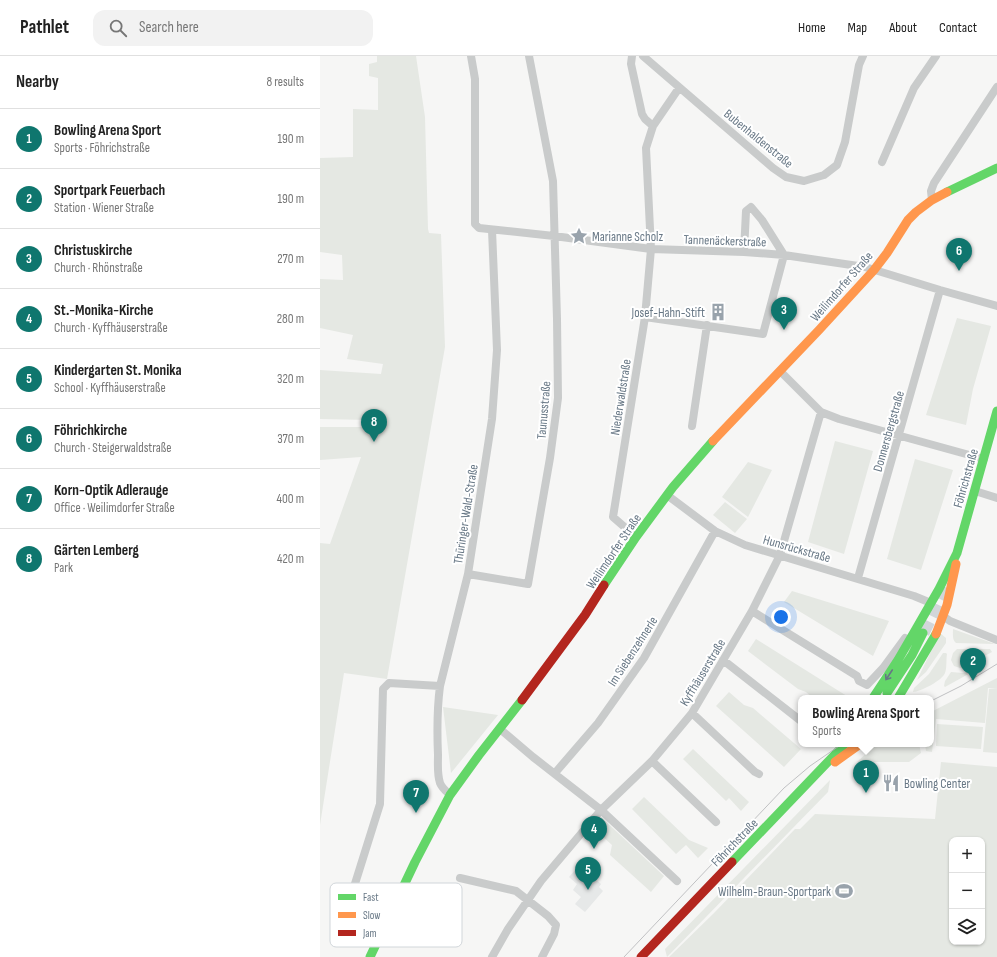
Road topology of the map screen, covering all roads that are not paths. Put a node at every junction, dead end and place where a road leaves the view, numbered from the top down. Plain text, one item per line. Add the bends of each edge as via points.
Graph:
1 (471, 56) edge
2 (529, 56) edge
3 (632, 56) edge
4 (643, 56) edge
5 (863, 56) edge
6 (936, 56) edge
7 (997, 87) edge
8 (679, 88) junction
9 (653, 126) junction
10 (882, 162) dead end
11 (997, 168) edge
12 (932, 200) junction
13 (492, 230) junction
14 (554, 236) junction
15 (651, 249) junction
16 (744, 252) junction
17 (784, 255) junction
18 (874, 270) junction
19 (940, 290) junction
20 (997, 306) edge
21 (644, 317) junction
22 (707, 325) junction
23 (780, 371) junction
24 (997, 411) edge
25 (821, 412) junction
26 (692, 426) dead end
27 (899, 435) junction
28 (984, 459) junction
29 (975, 491) junction
30 (667, 495) junction
31 (997, 498) edge
32 (715, 531) junction
33 (636, 537) junction
34 (957, 553) junction
35 (780, 555) junction
36 (468, 574) junction
37 (858, 578) junction
38 (950, 593) junction
39 (934, 602) junction
40 (752, 611) junction
41 (939, 615) junction
42 (922, 619) junction
43 (920, 631) junction
44 (997, 640) edge
45 (723, 660) junction
46 (440, 686) junction
47 (875, 695) edge
48 (886, 695) edge
49 (900, 695) edge
50 (692, 713) junction
51 (798, 719) edge
52 (500, 729) junction
53 (831, 747) edge
54 (842, 747) edge
55 (856, 747) edge
56 (652, 761) junction
57 (555, 773) junction
58 (759, 774) dead end
59 (815, 775) junction
60 (803, 788) junction
61 (450, 795) junction
62 (601, 810) junction
63 (716, 822) dead end
64 (460, 878) dead end
65 (677, 881) dead end
66 (355, 883) edge
67 (405, 883) edge
68 (528, 900) junction
69 (375, 947) edge
70 (370, 957) edge
71 (492, 957) edge
72 (542, 957) edge
73 (641, 957) edge

1 - 13 street, Tannenäckerstraße via 475,79 475,224 479,228
2 - 14 street, Taunusstraße via 553,180
3 - 9 street via 631,64 642,114
4 - 8 street, Bubenhaldenstraße
5 - 8 street, Bubenhaldenstraße via 859,65 845,142 837,165 824,175 804,181 786,177 773,168
6 - 10 street via 914,88
7 - 12 street via 934,183 931,191
8 - 9 street, Niederwaldstraße
9 - 15 street, Niederwaldstraße via 646,152
11 - 12 street, Weilimdorfer Straße
12 - 18 street, Weilimdorfer Straße via 908,220
13 - 14 street, Tannenäckerstraße
13 - 36 street, Thüringer-Wald-Straße via 497,350 495,394
14 - 15 street, Tannenäckerstraße
14 - 36 street, Taunusstraße via 558,398 528,584
15 - 16 street, Tannenäckerstraße
15 - 21 street, Niederwaldstraße
16 - 17 street, Tannenäckerstraße
16 - 17 street via 746,211 750,207 762,220
17 - 18 street, Tannenäckerstraße
17 - 22 street via 763,334
18 - 19 street, Tannenäckerstraße
18 - 23 street, Weilimdorfer Straße
19 - 20 street, Tannenäckerstraße
19 - 27 street, Donnersbergstraße
21 - 22 street
21 - 33 street, Niederwaldstraße via 613,517
22 - 26 street
23 - 25 street
23 - 30 street, Weilimdorfer Straße via 713,441
24 - 28 street, Föhrichstraße
25 - 27 street
25 - 35 street, Kyffhäuserstraße
27 - 28 street
27 - 37 street, Donnersbergstraße
28 - 29 street, Föhrichstraße
29 - 31 street
29 - 34 street, Föhrichstraße
30 - 32 street, Hunsrückstraße
30 - 33 street, Weilimdorfer Straße
32 - 35 street, Hunsrückstraße via 746,545
32 - 57 street, Im Siebenzehnerle via 644,658 598,723
33 - 52 street, Weilimdorfer Straße via 585,614
34 - 38 street, Föhrichstraße
34 - 39 street, Föhrichstraße
35 - 37 street, Hunsrückstraße
35 - 40 street, Kyffhäuserstraße
36 - 46 street, Thüringer-Wald-Straße
37 - 39 street, Hunsrückstraße
38 - 39 street
38 - 41 street, Föhrichstraße
39 - 41 street
39 - 42 street, Föhrichstraße
40 - 43 street via 868,685 909,632
40 - 45 street, Kyffhäuserstraße
41 - 42 street
41 - 44 street
41 - 49 street via 936,634
42 - 43 street, Föhrichstraße
43 -> 47 street
43 - 48 street, Föhrichstraße via 900,675
45 - 50 street, Kyffhäuserstraße
45 - 51 street
46 - 61 street, Thüringer-Wald-Straße via 437,726 438,772 444,790
46 - 66 street via 389,683 383,690 380,804
50 - 56 street, Kyffhäuserstraße
50 - 58 street
52 - 57 street
52 - 61 street, Weilimdorfer Straße
53 - 60 street via 812,770
54 - 59 street, Föhrichstraße
55 - 59 street
56 - 62 street, Kyffhäuserstraße
56 - 63 street
57 - 62 street
59 - 60 street, Föhrichstraße
60 - 73 street, Föhrichstraße
61 - 67 street, Weilimdorfer Straße
62 - 65 street
62 - 68 street, Kyffhäuserstraße
64 - 68 street via 516,891
68 - 71 street, Kyffhäuserstraße
68 - 72 street via 556,924 554,934
69 - 70 street, Weilimdorfer Straße

